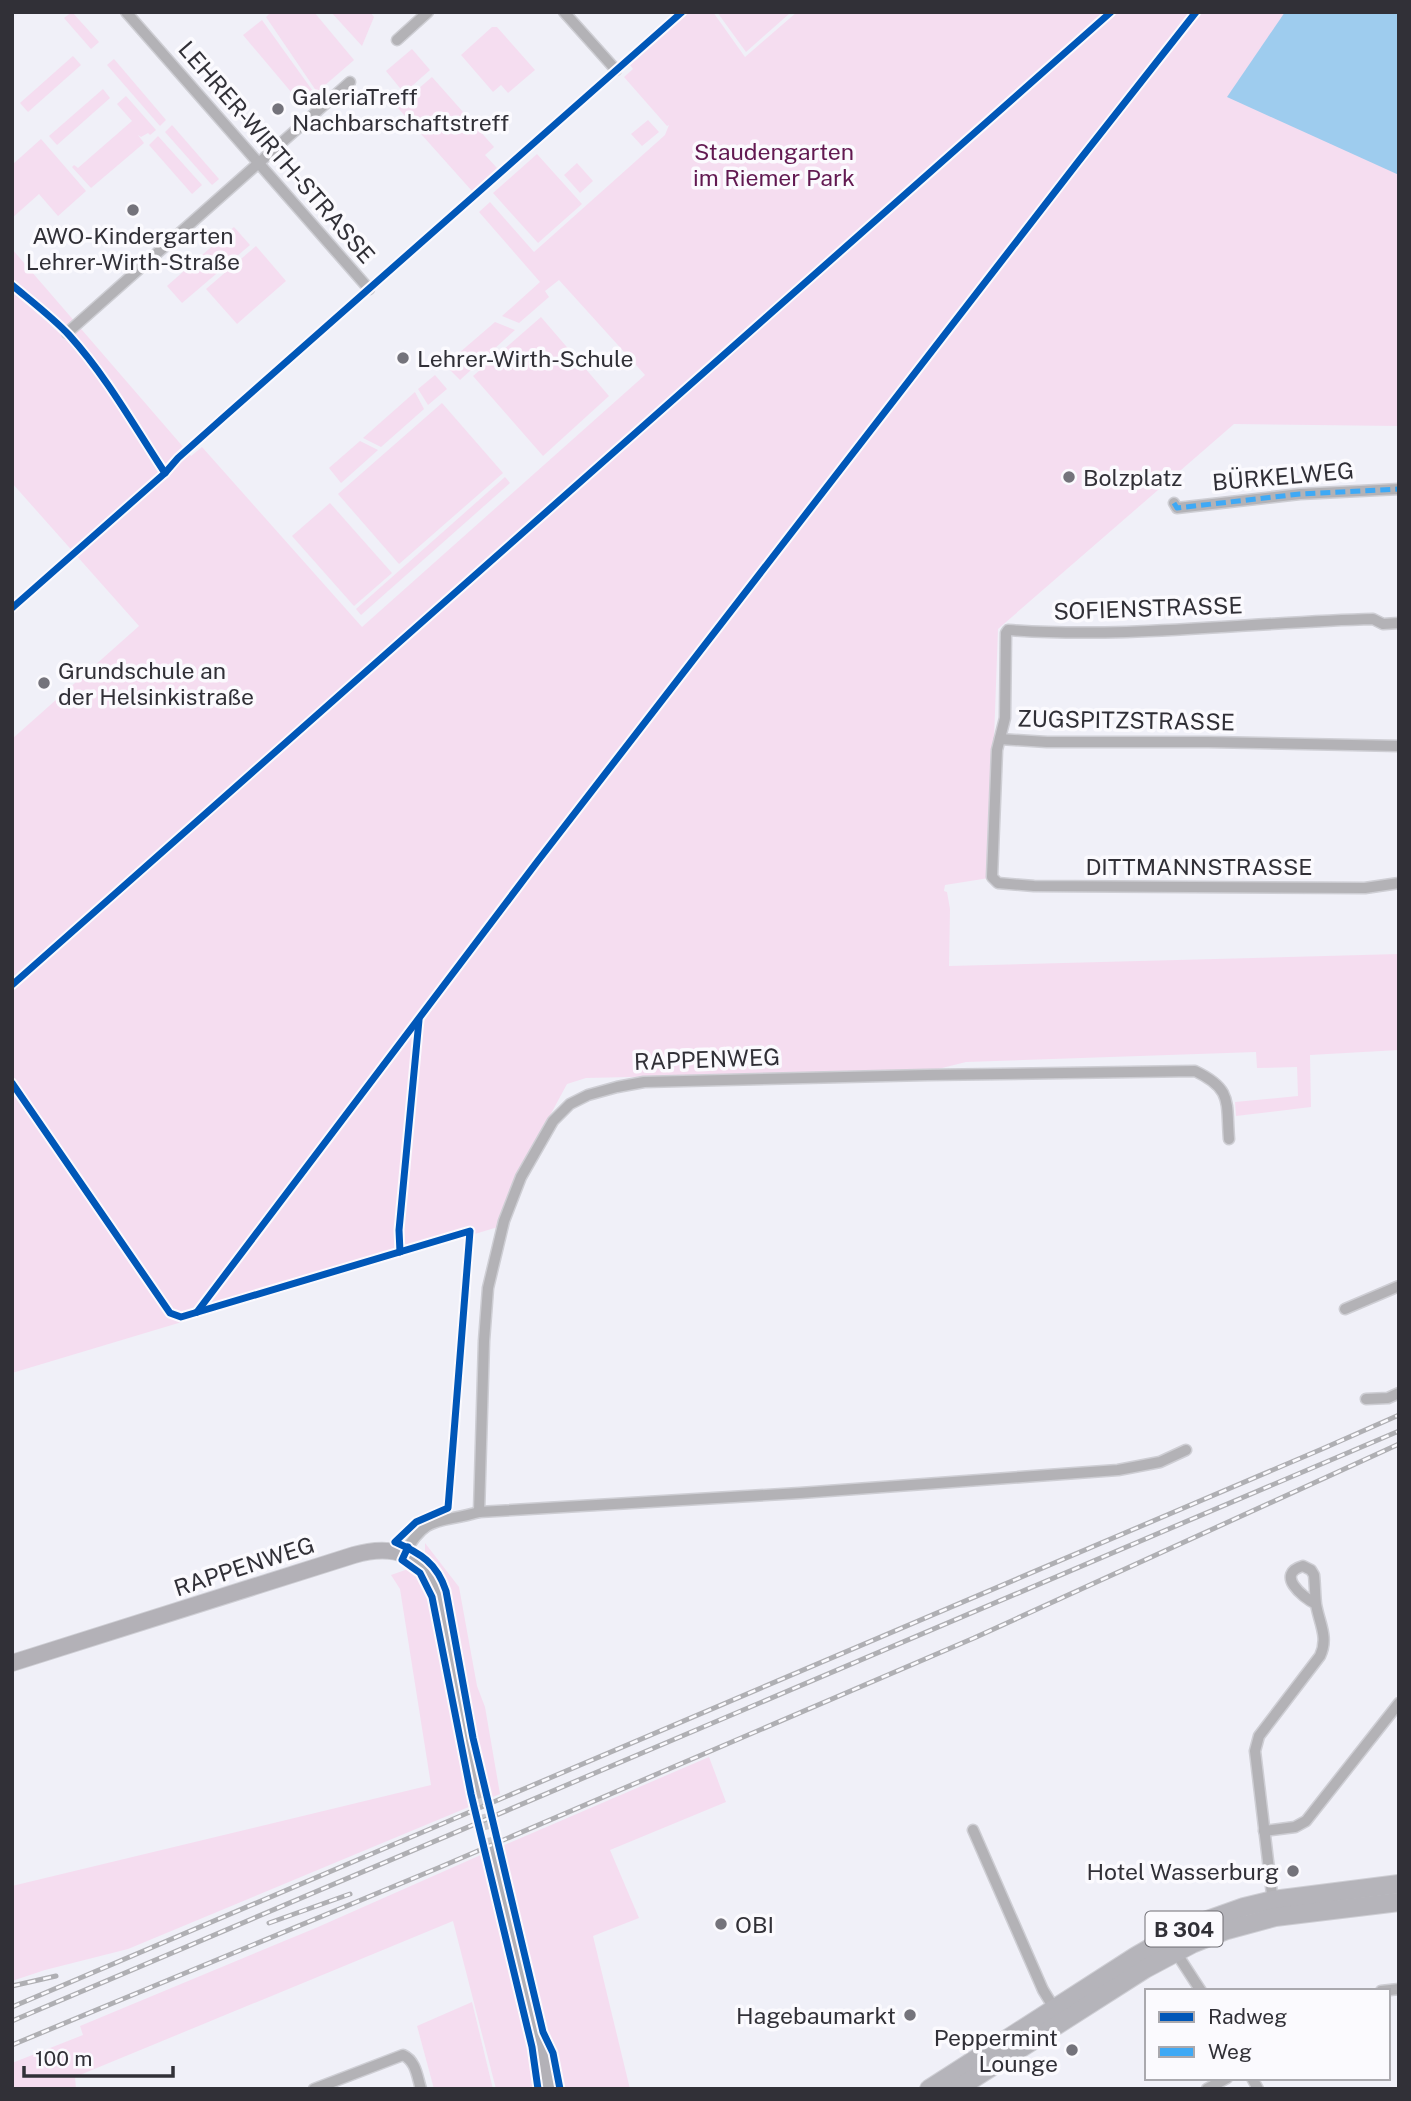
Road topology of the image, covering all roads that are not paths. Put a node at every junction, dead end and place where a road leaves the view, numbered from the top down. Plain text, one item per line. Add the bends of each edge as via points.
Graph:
1 (126, 12) edge
2 (428, 12) edge
3 (564, 12) edge
4 (397, 40) dead end
5 (616, 70) dead end
6 (350, 82) dead end
7 (258, 163) junction
8 (369, 289) dead end
9 (67, 333) dead end
10 (1399, 489) edge
11 (1174, 503) dead end
12 (1399, 623) edge
13 (1000, 738) junction
14 (1399, 746) edge
15 (999, 883) joint
16 (1399, 883) edge
17 (1229, 1139) dead end
18 (1399, 1286) edge
19 (1345, 1309) dead end
20 (1399, 1393) edge
21 (1366, 1399) dead end
22 (1186, 1450) dead end
23 (479, 1512) junction
24 (404, 1555) junction
25 (1316, 1604) dead end
26 (12, 1663) edge
27 (1399, 1703) edge
28 (477, 1791) tunnel mouth
29 (973, 1830) dead end
30 (1264, 1831) junction
31 (492, 1851) tunnel mouth
32 (1399, 1884) edge
33 (1399, 1902) edge
34 (1274, 1909) junction
35 (1175, 1951) junction
36 (1201, 1989) edge
37 (1059, 2015) junction
38 (1223, 2080) edge
39 (314, 2089) edge
40 (421, 2089) edge
41 (547, 2089) edge
42 (929, 2089) edge
43 (957, 2089) edge
44 (1207, 2089) edge

1 - 7 street, LEHRER-WIRTH-STRASSE
2 - 4 street
3 - 5 street
6 - 7 street
7 - 8 street, LEHRER-WIRTH-STRASSE
7 - 9 street
10 - 11 street, BÜRKELWEG via 1177,508
12 - 13 street, SOFIENSTRASSE via 1301,621 1127,634 1008,630 1005,719
13 - 14 street, ZUGSPITZSTRASSE
13 - 15 street, ZUGSPITZSTRASSE via 992,877
15 - 16 street, DITTMANNSTRASSE via 1294,888
17 - 23 street, RAPPENWEG via 1227,1098 1195,1071 645,1082 588,1095 570,1104 554,1121 522,1177 504,1222 488,1289
18 - 19 street
20 - 21 street
22 - 23 street via 1160,1462 1118,1470
23 - 24 street via 426,1526
24 - 26 street, RAPPENWEG via 379,1549 361,1552
24 - 28 street via 423,1566 438,1594
25 - 30 street via 1324,1647 1256,1743
27 - 30 street via 1306,1821
29 - 37 street via 1043,1990
30 - 34 street
31 - 41 street
32 - 34 main road, B 304
33 - 34 main road, B 304
34 - 35 main road, B 304
34 - 37 main road, B 304 via 1244,1907 1185,1928 1136,1956
35 - 36 street
35 - 37 main road, B 304
37 - 42 main road, B 304
37 - 43 main road, B 304
38 - 44 street
39 - 40 street via 403,2055 411,2058

